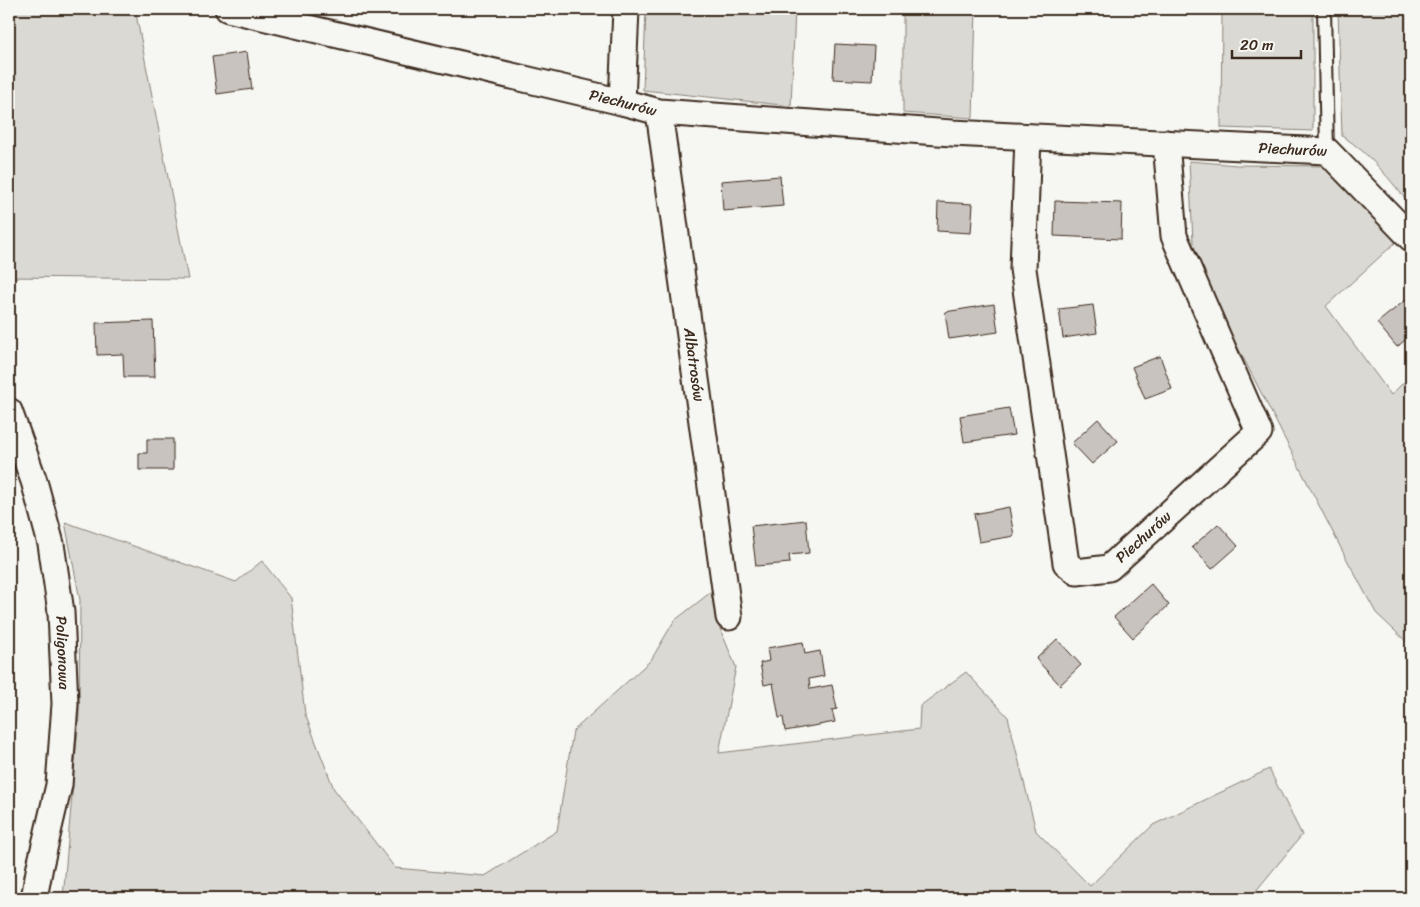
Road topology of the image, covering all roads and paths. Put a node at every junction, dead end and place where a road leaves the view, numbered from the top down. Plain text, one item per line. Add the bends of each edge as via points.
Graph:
1 (228, 9) edge
2 (626, 9) edge
3 (1324, 9) edge
4 (622, 102) junction
5 (659, 112) junction
6 (1028, 137) junction
7 (1166, 143) junction
8 (1327, 151) junction
9 (1411, 238) edge
10 (9, 411) edge
11 (729, 617) dead end
12 (34, 898) edge

1 - 4 street, Piechurów
2 - 4 street
3 - 8 lane
4 - 5 street, Piechurów
5 - 6 street, Piechurów
5 - 11 street, Albatrosów
6 - 7 street, Piechurów
6 - 7 street, Piechurów via 1023,269 1066,563 1077,572 1109,568 1259,432 1174,236
7 - 8 street, Piechurów
8 - 9 street, Piechurów
10 - 12 street, Poligonowa via 34,481 51,544 61,612 65,704 59,785

